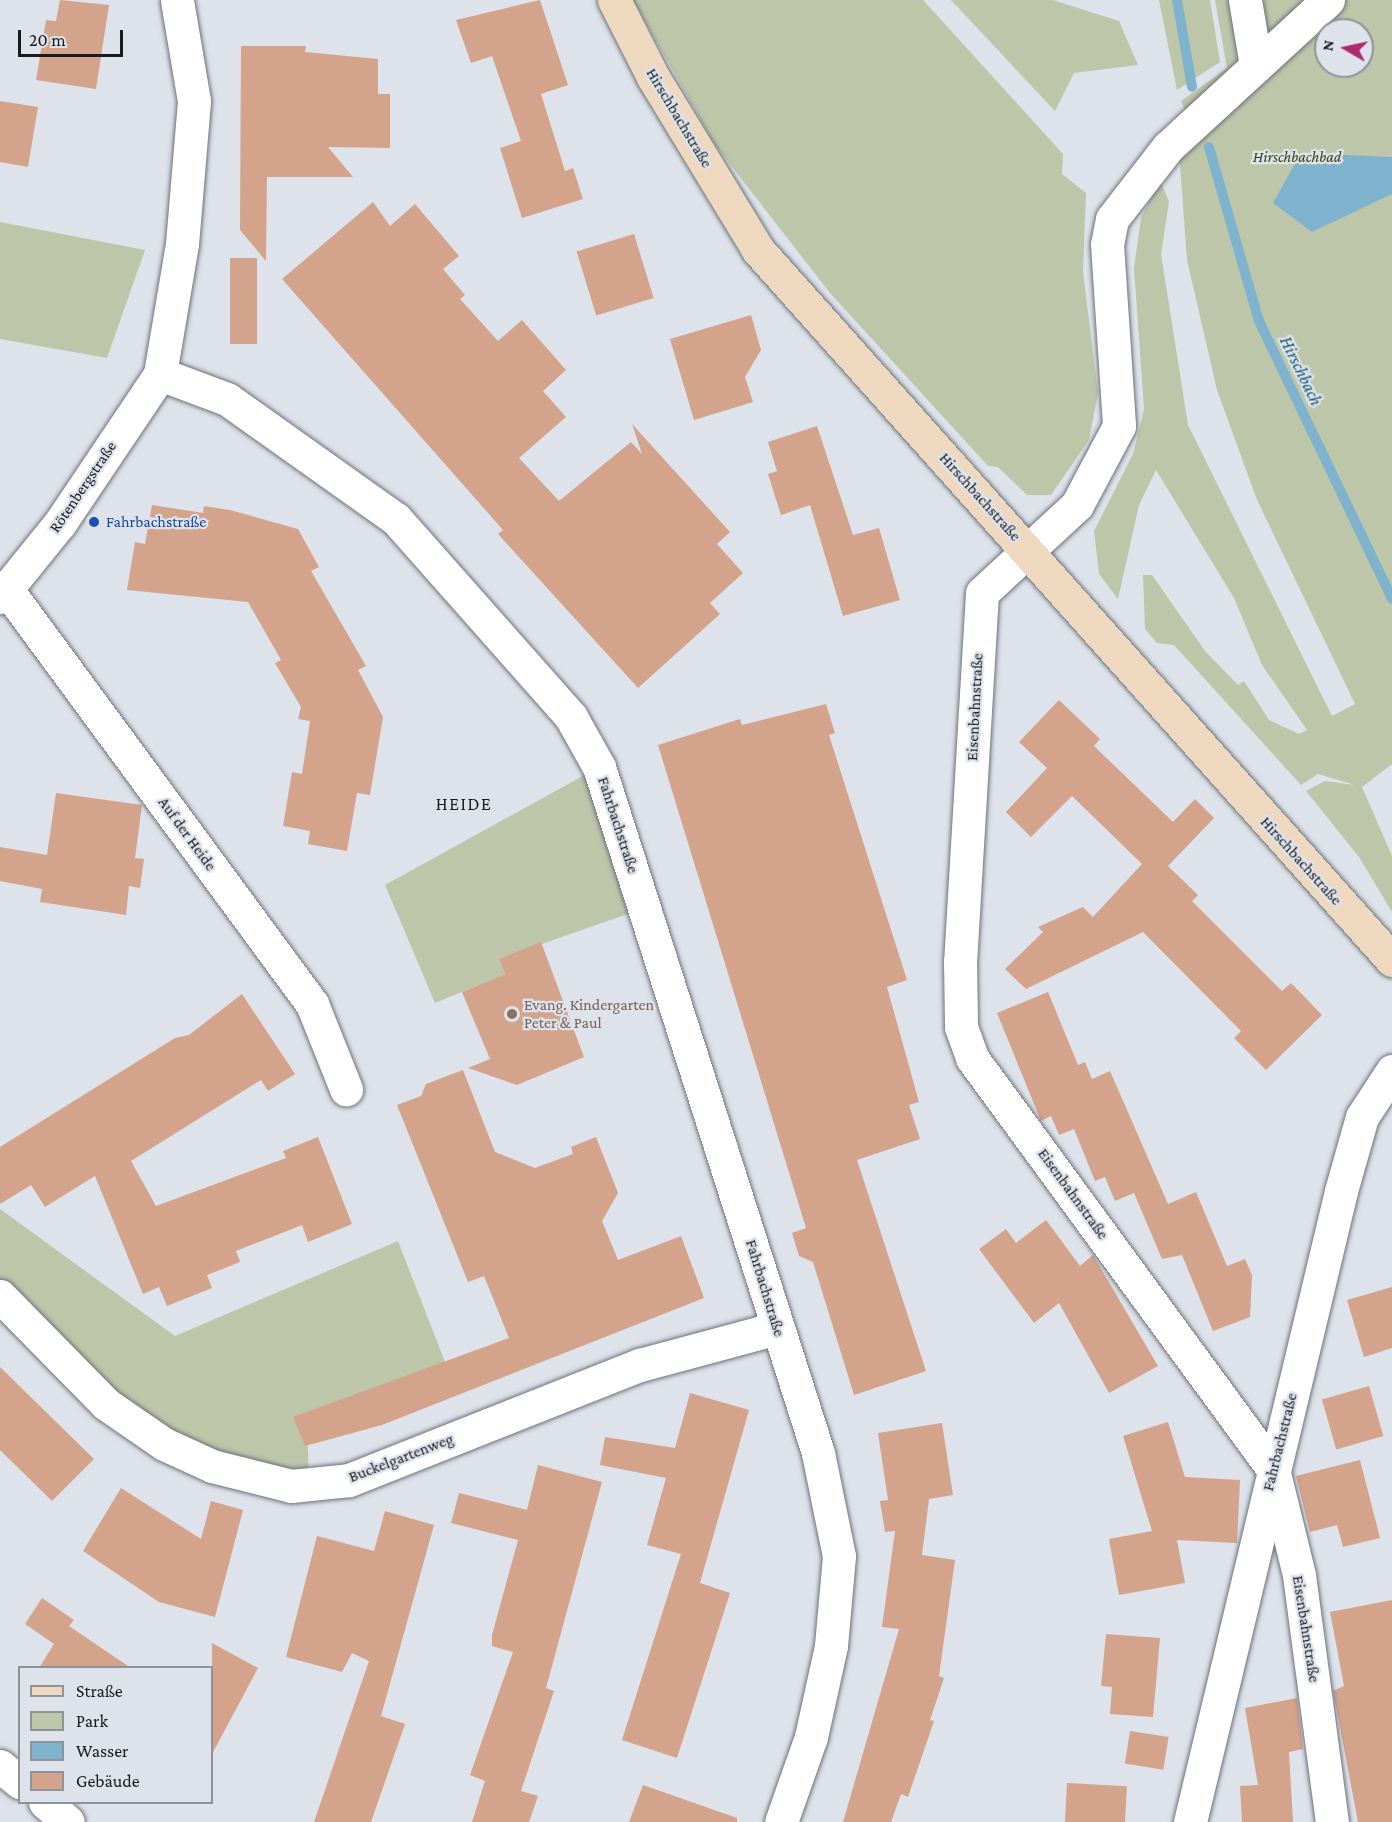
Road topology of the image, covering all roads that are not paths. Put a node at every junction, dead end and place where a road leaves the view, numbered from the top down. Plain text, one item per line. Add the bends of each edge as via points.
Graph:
1 (177, 0) edge
2 (614, 0) edge
3 (1245, 0) edge
4 (1328, 0) edge
5 (1256, 66) junction
6 (160, 374) junction
7 (1030, 553) junction
8 (4, 594) edge
9 (1392, 960) edge
10 (1392, 1071) edge
11 (346, 1089) dead end
12 (0, 1296) edge
13 (777, 1328) junction
14 (1273, 1469) junction
15 (0, 1766) edge
16 (18, 1780) edge
17 (46, 1804) edge
18 (68, 1822) edge
19 (781, 1822) edge
20 (1190, 1822) edge
21 (1332, 1822) edge

1 - 6 street via 194,101 182,244
2 - 7 street, Hirschbachstraße via 653,77 758,250
3 - 5 street
4 - 5 street, Eisenbahnstraße
5 - 7 street, Eisenbahnstraße via 1167,147 1112,219 1107,244 1119,426 1077,505
6 - 8 street, Rötenbergstraße
6 - 13 street, Fahrbachstraße via 227,399 396,519 571,717 599,767
7 - 9 street, Hirschbachstraße
7 - 14 street, Eisenbahnstraße via 982,594 961,1027 972,1058
8 - 11 street, Auf der Heide via 312,1004
10 - 14 street, Fahrbachstraße via 1362,1117
12 - 13 street, Buckelgartenweg via 106,1404 164,1444 212,1466 291,1486 349,1480 640,1365
13 - 19 street, Fahrbachstraße via 818,1453 839,1556 831,1646 811,1737
14 - 20 street, Fahrbachstraße
14 - 21 street, Eisenbahnstraße via 1299,1575
15 - 16 street
17 - 18 street

